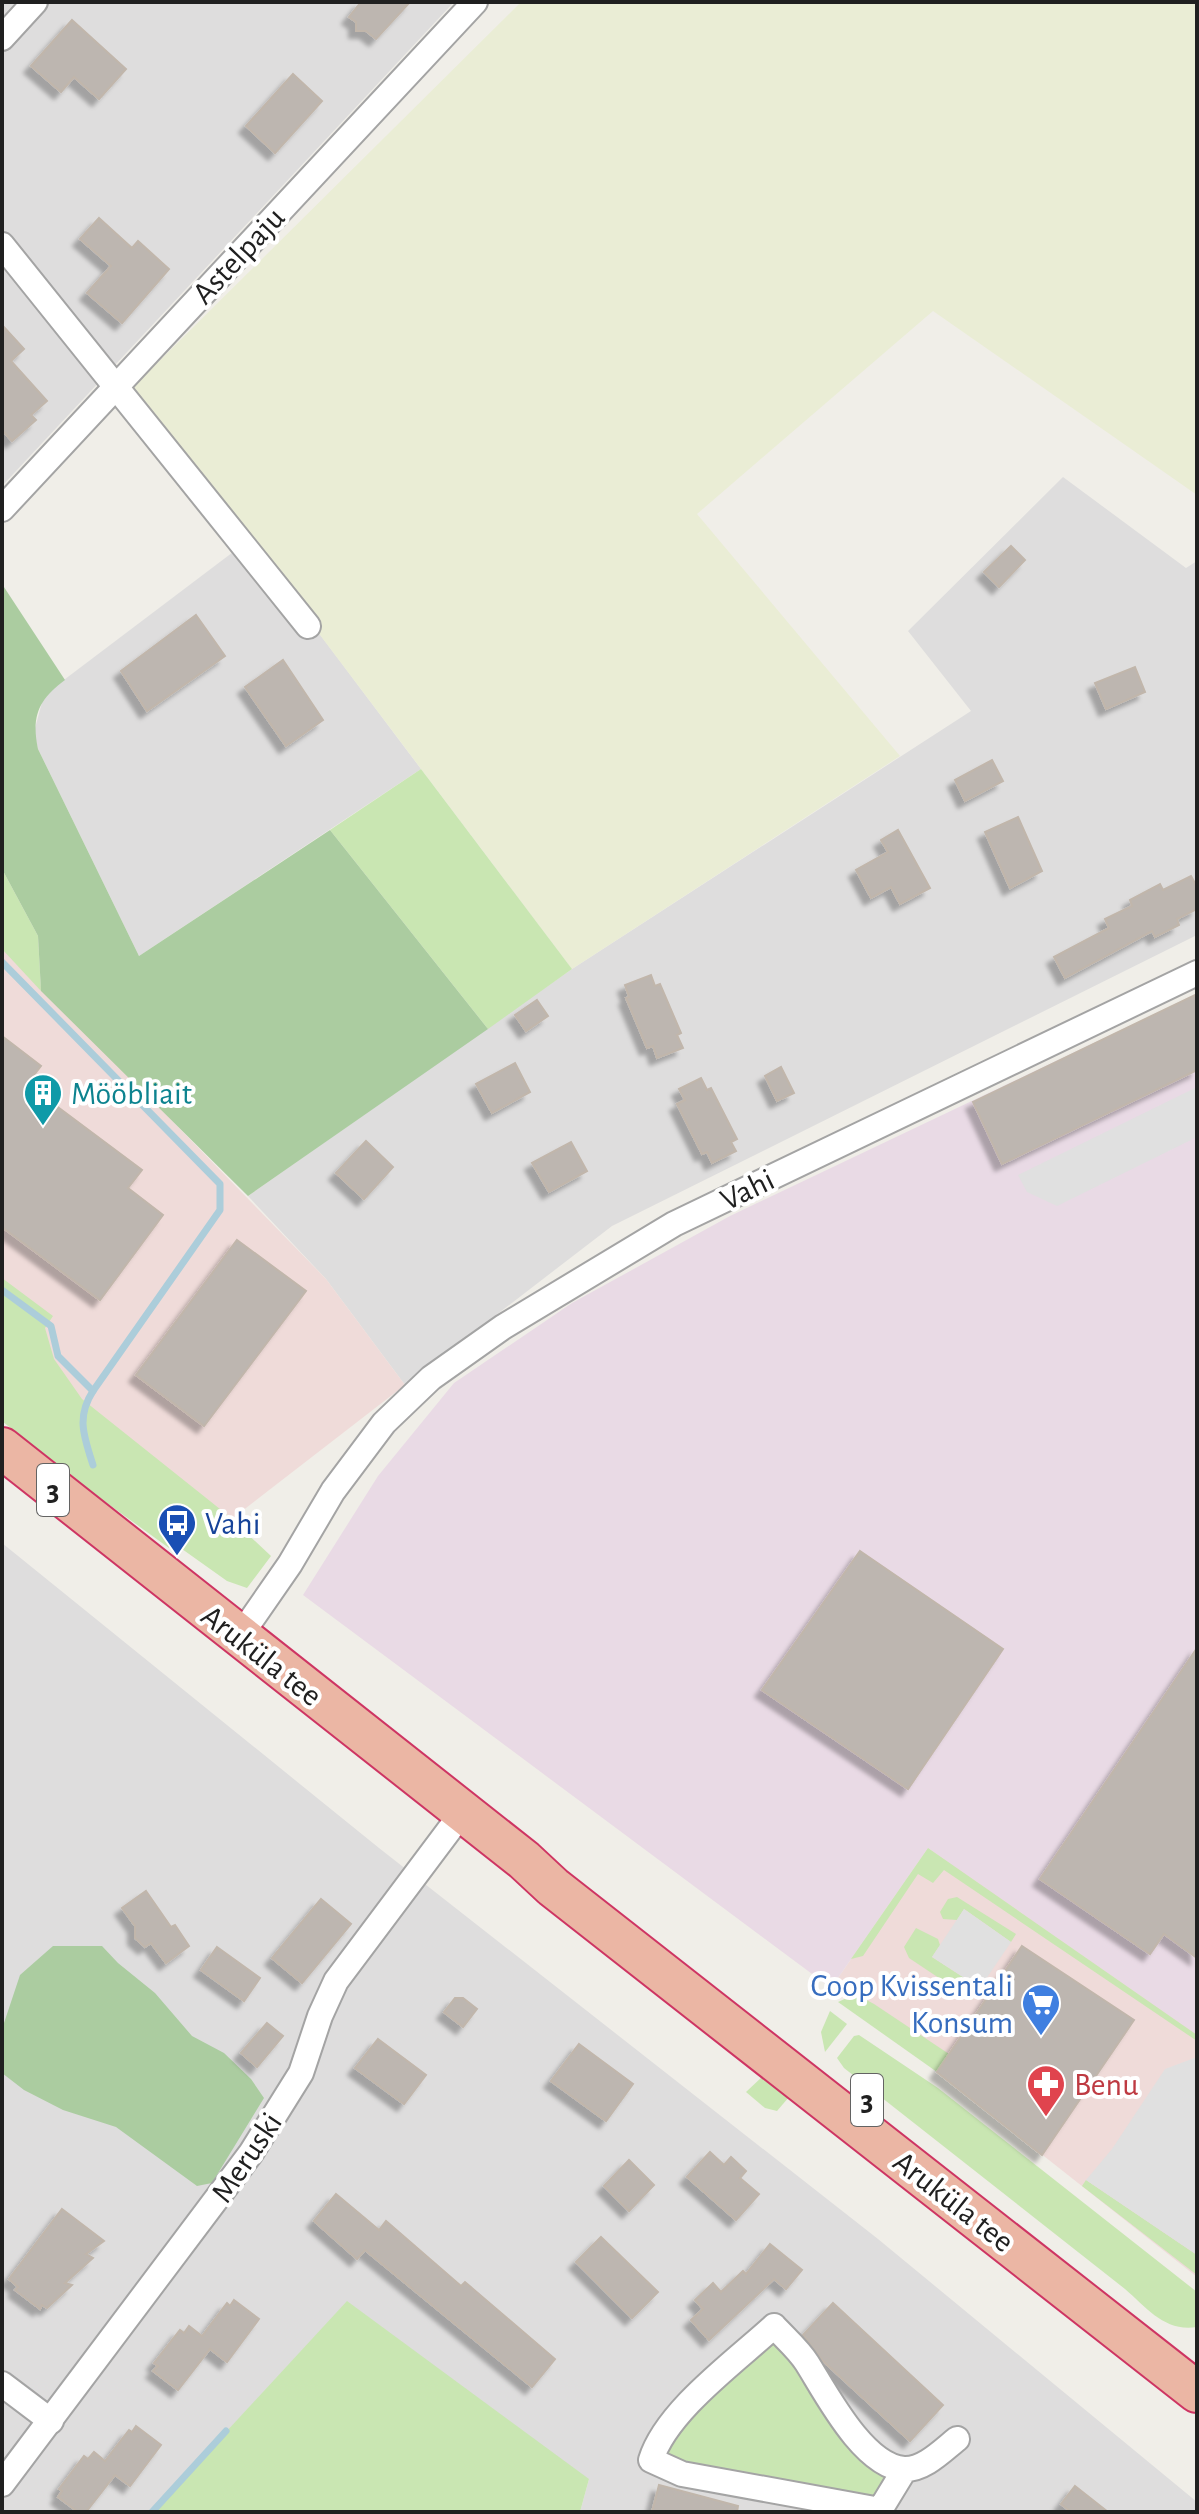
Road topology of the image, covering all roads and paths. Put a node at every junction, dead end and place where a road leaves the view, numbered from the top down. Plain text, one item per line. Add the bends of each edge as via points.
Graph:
1 (35, 2) edge
2 (475, 2) edge
3 (2, 38) edge
4 (2, 245) edge
5 (116, 387) junction
6 (2, 509) edge
7 (308, 626) dead end
8 (1197, 973) edge
9 (2, 1448) edge
10 (240, 1636) junction
11 (462, 1813) junction
12 (524, 1860) junction
13 (1197, 2359) edge
14 (2, 2384) edge
15 (1197, 2392) edge
16 (51, 2421) junction
17 (957, 2439) dead end
18 (905, 2469) junction
19 (2, 2484) edge

1 - 3 street
2 - 5 street, Astelpaju
4 - 5 street
5 - 6 street, Astelpaju
5 - 7 street
8 - 10 street, Vahi via 674,1224 503,1327 431,1378 384,1423 333,1491
9 - 10 highway, Aruküla tee / 3
10 - 11 highway, Aruküla tee / 3
11 - 12 highway, Aruküla tee / 3
11 - 16 street, Meruski via 336,1981 301,2073 251,2153
12 - 13 highway, Aruküla tee / 3 via 688,1962
12 - 15 highway, Aruküla tee / 3
14 - 16 street
16 - 19 street, Meruski
17 - 18 street via 924,2464
18 - 18 street via 880,2510 682,2474 651,2460 657,2441 687,2407 774,2326 806,2361 847,2425 870,2450

